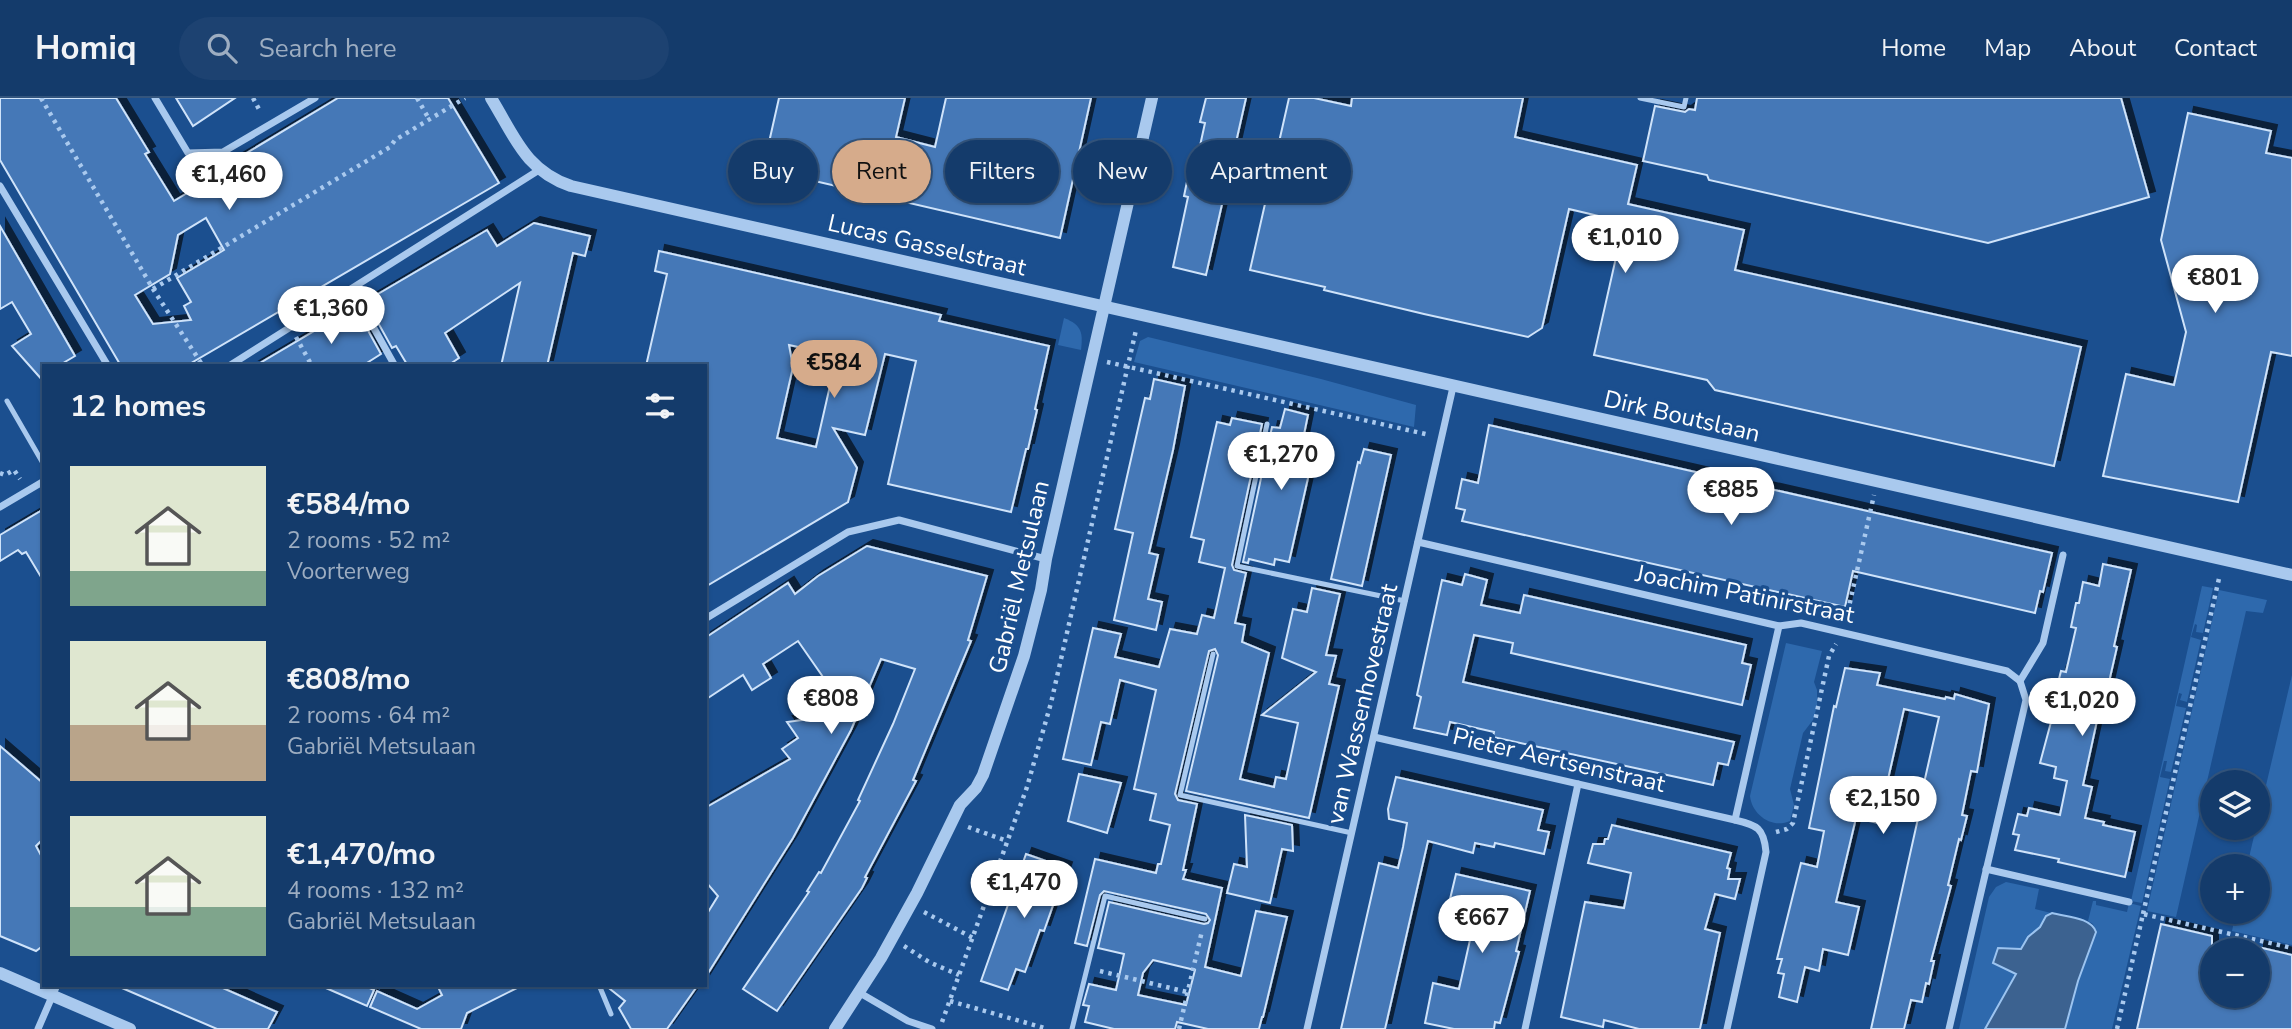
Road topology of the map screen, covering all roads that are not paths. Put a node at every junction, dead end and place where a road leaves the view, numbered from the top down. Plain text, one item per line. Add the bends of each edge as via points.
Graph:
1 (155, 98) edge
2 (315, 98) edge
3 (491, 98) edge
4 (1152, 98) edge
5 (1640, 98) edge
6 (1686, 98) edge
7 (539, 170) junction
8 (0, 186) edge
9 (352, 289) junction
10 (1105, 307) junction
11 (107, 364) edge
12 (232, 364) edge
13 (395, 364) edge
14 (1453, 387) junction
15 (7, 401) dead end
16 (1267, 424) dead end
17 (42, 462) edge
18 (42, 482) edge
19 (0, 507) edge
20 (1418, 542) junction
21 (2063, 555) dead end
22 (1046, 559) junction
23 (2292, 575) edge
24 (1405, 601) junction
25 (707, 618) edge
26 (1779, 626) junction
27 (1213, 654) dead end
28 (2020, 681) junction
29 (1374, 737) junction
30 (1578, 784) junction
31 (1735, 820) junction
32 (1352, 832) junction
33 (1986, 870) junction
34 (2129, 902) dead end
35 (1205, 919) road end
36 (0, 973) edge
37 (42, 986) edge
38 (600, 987) edge
39 (55, 990) edge
40 (860, 993) junction
41 (611, 1014) dead end
42 (38, 1029) edge
43 (130, 1029) edge
44 (835, 1029) edge
45 (932, 1029) edge
46 (1072, 1029) edge
47 (1307, 1029) edge
48 (1525, 1029) edge
49 (1727, 1029) edge
50 (1950, 1029) edge

1 - 2 street via 188,153 223,152
3 - 7 street
4 - 10 street, Gabriël Metsulaan
5 - 6 lane via 1684,107
7 - 9 street
7 - 10 street, Lucas Gasselstraat via 571,186
8 - 11 street
9 - 12 street
9 - 13 street
10 - 14 street, Dirk Boutslaan
10 - 22 street, Gabriël Metsulaan
14 - 20 street, van Wassenhovestraat
14 - 23 street, Dirk Boutslaan
15 - 17 lane
16 - 24 lane via 1237,566
18 - 19 street
20 - 24 street, van Wassenhovestraat
20 - 26 street, Joachim Patinirstraat
21 - 28 street via 2043,643
22 - 25 street via 899,520 848,532
22 - 40 street, Gabriël Metsulaan via 1024,656 983,775 960,805
24 - 29 street, van Wassenhovestraat
26 - 28 street, Joachim Patinirstraat via 1801,623 2007,671
26 - 31 street
27 - 32 lane via 1180,795
28 - 33 street via 2026,700
29 - 30 street, Pieter Aertsenstraat
29 - 32 street, van Wassenhovestraat
30 - 31 street, Pieter Aertsenstraat
30 - 48 street
31 - 49 street, Pieter Aertsenstraat via 1754,825 1764,836 1766,852
32 - 47 street, van Wassenhovestraat
33 - 34 street
33 - 50 street
35 - 46 lane via 1105,896
36 - 37 street
38 - 41 lane
39 - 42 street
39 - 43 street
40 - 44 street, Gabriël Metsulaan
40 - 45 street via 908,1021

